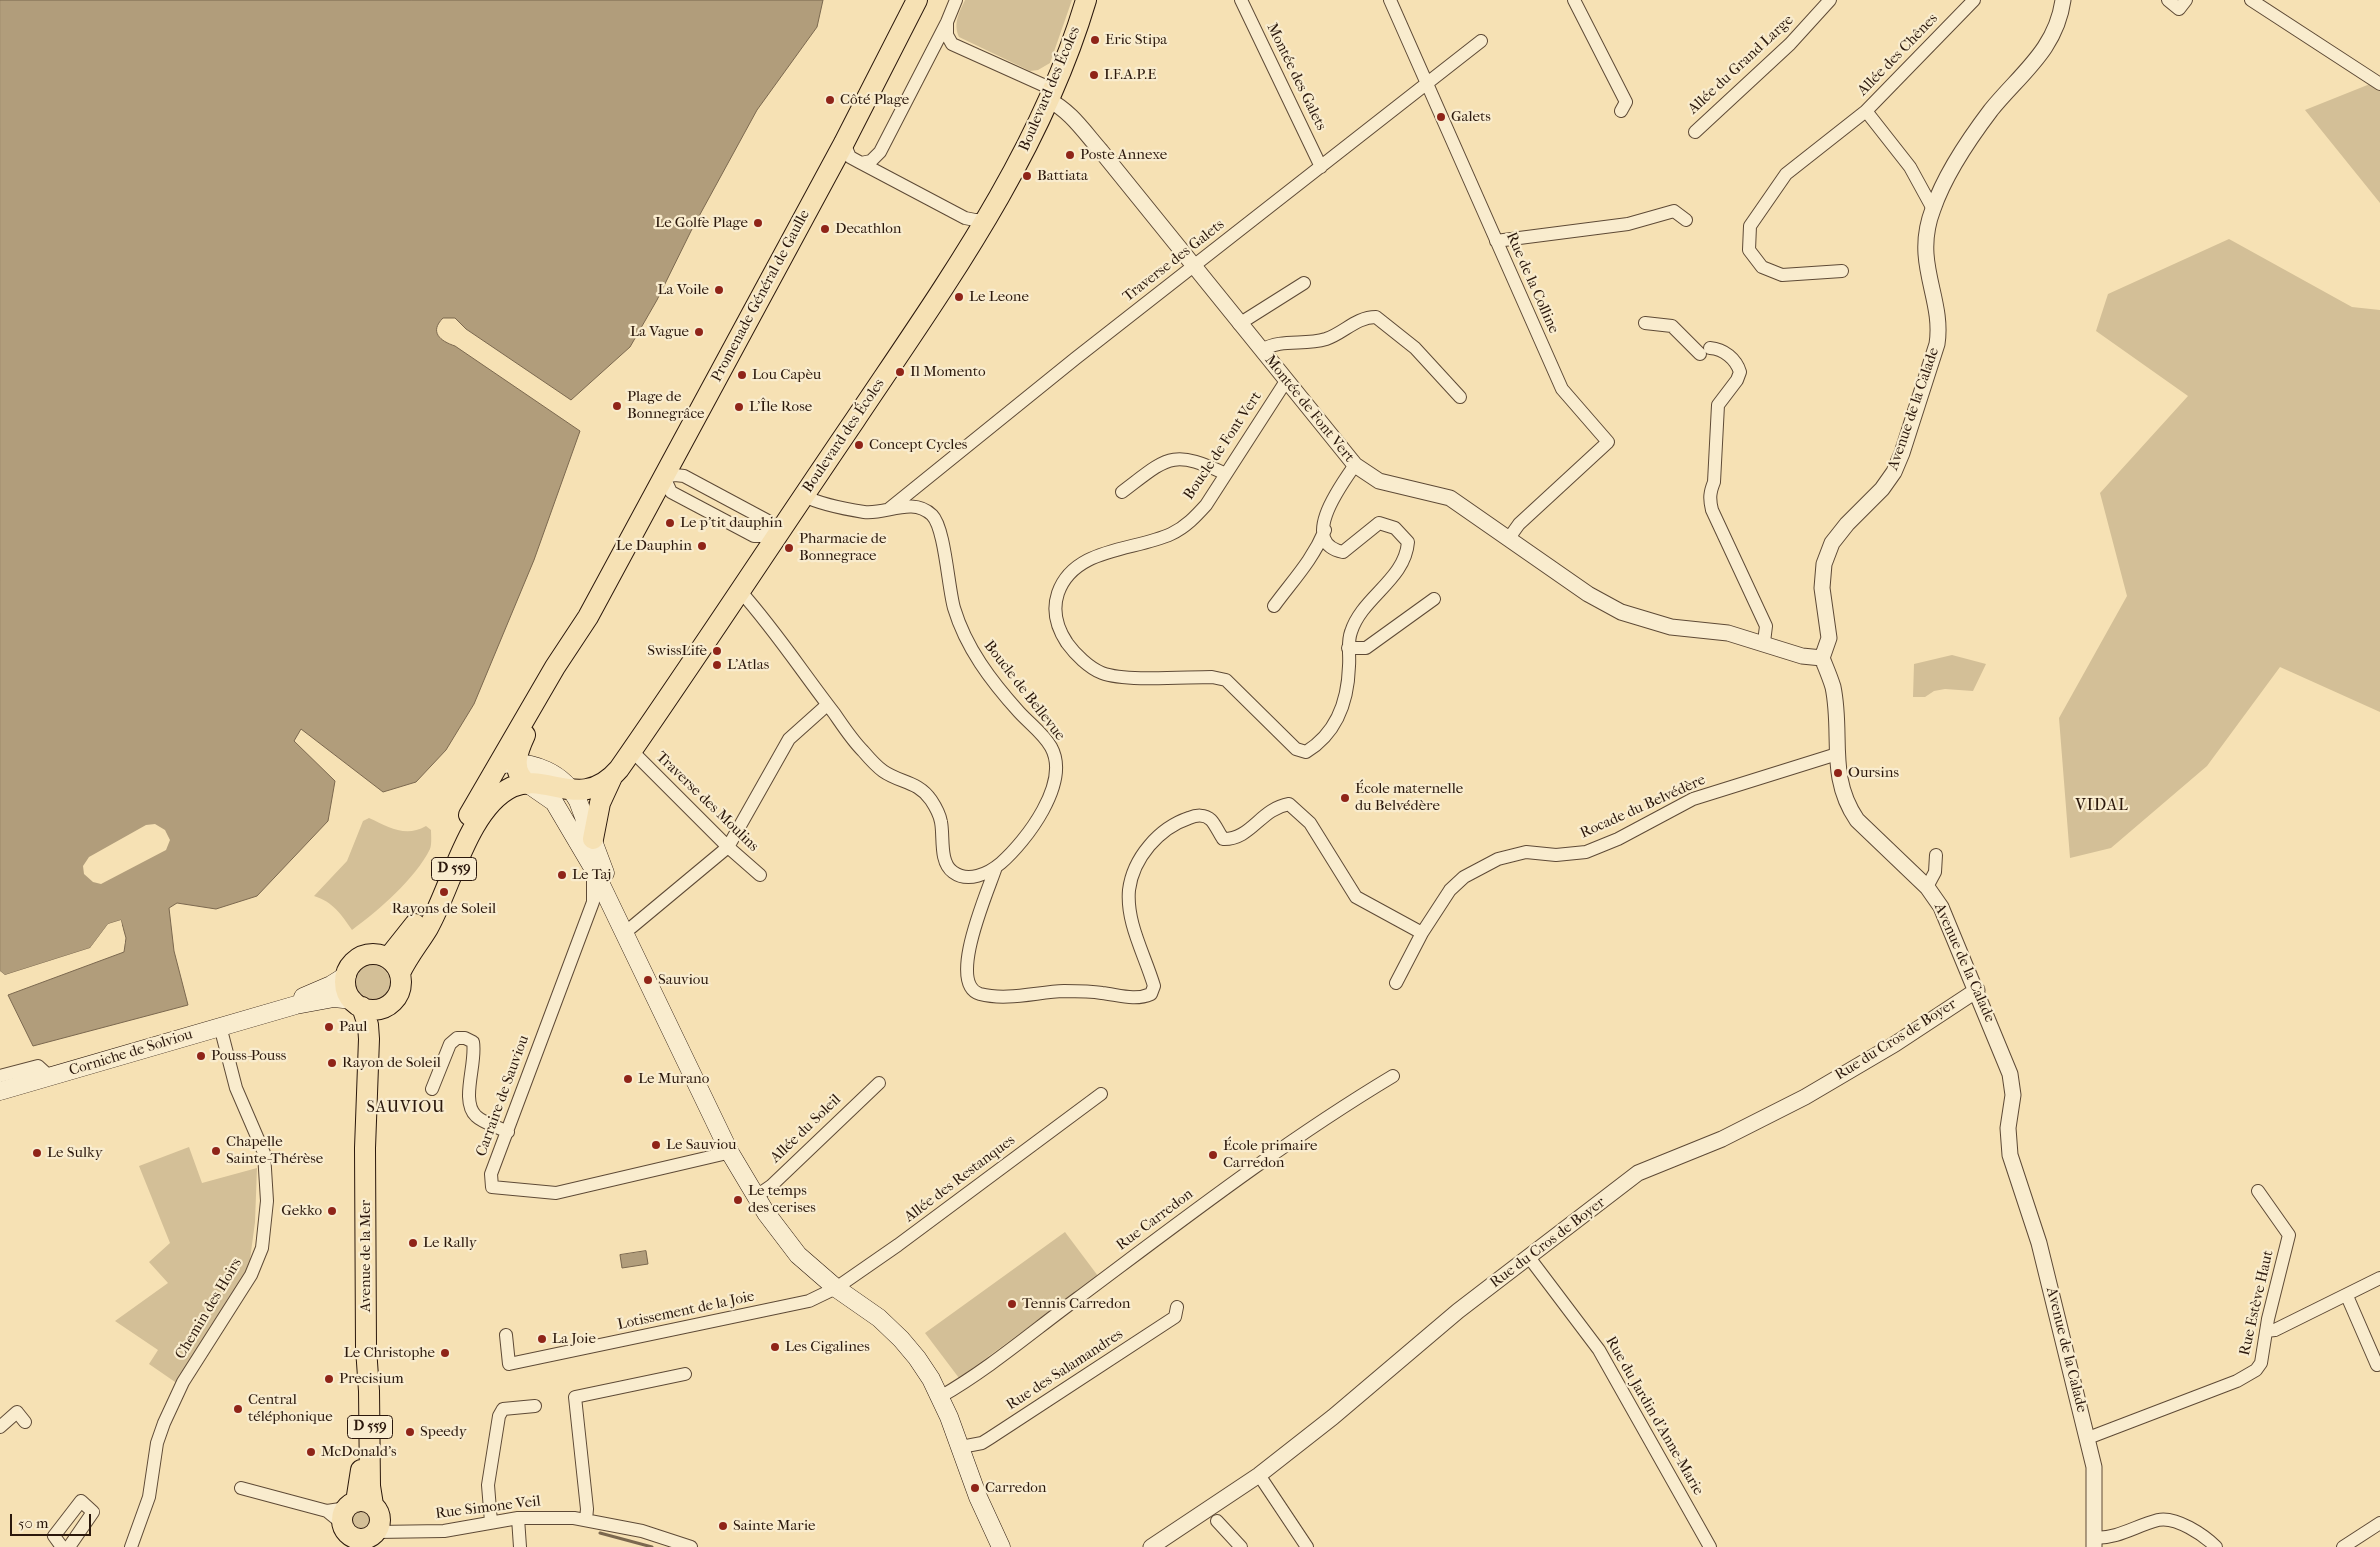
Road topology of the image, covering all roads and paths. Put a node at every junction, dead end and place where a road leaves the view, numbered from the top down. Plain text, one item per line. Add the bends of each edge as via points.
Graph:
1 (917, 0) edge
2 (956, 0) edge
3 (1086, 0) edge
4 (1241, 0) edge
5 (1390, 0) edge
6 (1574, 0) edge
7 (1830, 0) edge
8 (1974, 0) edge
9 (2168, 0) edge
10 (2186, 0) edge
11 (2251, 0) edge
12 (2059, 4) edge
13 (947, 22) junction
14 (1481, 41) dead end
15 (1426, 83) junction
16 (2380, 84) edge
17 (1050, 94) junction
18 (1621, 111) dead end
19 (1866, 111) junction
20 (1695, 132) dead end
21 (844, 143) junction
22 (861, 163) junction
23 (1321, 167) junction
24 (1933, 209) junction
25 (986, 220) junction
26 (1686, 220) dead end
27 (1496, 241) junction
28 (1193, 268) junction
29 (1842, 272) dead end
30 (1304, 283) dead end
31 (1645, 323) dead end
32 (1239, 324) junction
33 (1260, 350) junction
34 (1286, 381) junction
35 (1460, 397) dead end
36 (1355, 465) junction
37 (1226, 474) junction
38 (664, 477) junction
39 (1122, 492) dead end
40 (804, 496) junction
41 (889, 509) junction
42 (1325, 530) junction
43 (773, 533) junction
44 (1509, 538) junction
45 (740, 592) junction
46 (1434, 599) dead end
47 (1274, 606) dead end
48 (1764, 642) junction
49 (1348, 648) junction
50 (1822, 658) junction
51 (827, 705) junction
52 (632, 751) junction
53 (1837, 754) junction
54 (507, 764) junction
55 (612, 777) junction
56 (528, 784) junction
57 (572, 790) junction
58 (593, 839) junction
59 (728, 847) junction
60 (1936, 856) dead end
61 (996, 867) junction
62 (593, 868) junction
63 (760, 875) dead end
64 (1927, 887) junction
65 (593, 902) junction
66 (611, 904) junction
67 (627, 931) junction
68 (1422, 934) junction
69 (634, 951) junction
70 (394, 965) junction
71 (347, 975) junction
72 (1396, 983) dead end
73 (1977, 990) junction
74 (358, 1004) junction
75 (389, 1005) junction
76 (261, 1015) junction
77 (220, 1026) junction
78 (0, 1076) edge
79 (1392, 1076) dead end
80 (50, 1077) junction
81 (879, 1083) dead end
82 (432, 1089) dead end
83 (0, 1091) edge
84 (1102, 1094) dead end
85 (508, 1132) junction
86 (729, 1151) junction
87 (367, 1164) junction
88 (2258, 1191) dead end
89 (755, 1197) junction
90 (1528, 1256) junction
91 (2380, 1278) edge
92 (836, 1288) junction
93 (2347, 1296) junction
94 (1177, 1307) dead end
95 (2266, 1331) junction
96 (506, 1335) dead end
97 (2380, 1364) edge
98 (685, 1374) dead end
99 (940, 1397) junction
100 (535, 1406) dead end
101 (25, 1422) dead end
102 (0, 1427) edge
103 (2088, 1438) junction
104 (963, 1453) junction
105 (1259, 1475) junction
106 (241, 1488) dead end
107 (978, 1497) junction
108 (518, 1518) junction
109 (586, 1520) junction
110 (1218, 1521) dead end
111 (491, 1522) junction
112 (2380, 1523) edge
113 (361, 1526) edge
114 (2094, 1543) edge
115 (62, 1547) edge
116 (69, 1547) edge
117 (131, 1547) edge
118 (520, 1547) edge
119 (691, 1547) edge
120 (990, 1547) edge
121 (1001, 1547) edge
122 (1151, 1547) edge
123 (1241, 1547) edge
124 (1307, 1547) edge
125 (1710, 1547) edge
126 (2216, 1547) edge
127 (2344, 1547) edge

1 - 21 main road, Promenade Général de Gaulle
2 - 13 street
3 - 17 main road, Boulevard des Écoles
4 - 23 street, Montée des Galets
5 - 15 street, Rue de la Colline
6 - 18 street via 1626,102
7 - 20 street, Allée du Grand Large via 1790,44
8 - 19 street, Allée des Chênes
9 - 10 street via 2179,9
11 - 16 street
12 - 24 street, Avenue de la Calade via 2037,61 1992,110 1944,182
13 - 17 street, Montée de Font Vert via 947,35 952,44
13 - 22 street via 880,152 871,161
14 - 15 street, Traverse des Galets
15 - 23 street, Traverse des Galets
15 - 27 street, Rue de la Colline
17 - 25 main road, Boulevard des Écoles via 1022,155
17 - 28 street, Montée de Font Vert
19 - 24 street, Allée des Chênes via 1910,166
19 - 29 street, Allée des Chênes via 1786,174 1750,226 1749,250 1762,267 1782,275
21 - 22 street via 850,157
21 - 38 main road, Promenade Général de Gaulle
22 - 25 street via 965,218
23 - 28 street, Traverse des Galets
24 - 50 street, Avenue de la Calade via 1927,229 1926,254 1939,319 1938,344 1894,472 1832,543 1824,564 1822,588 1829,638
25 - 40 main road, Boulevard des Écoles
26 - 27 street via 1674,211 1628,224
27 - 44 street, Rue de la Colline via 1562,389 1608,442 1519,524
28 - 32 street, Montée de Font Vert
28 - 41 street, Traverse des Galets
30 - 32 street
31 - 48 street via 1672,326 1705,351 1720,350 1732,358 1740,372 1718,405 1710,504 1766,626
32 - 33 street, Montée de Font Vert
33 - 34 street, Montée de Font Vert
33 - 35 street via 1283,342 1310,343 1328,338 1360,320 1376,317 1415,348
34 - 36 street, Montée de Font Vert
34 - 37 street, Boucle de Font Vert
36 - 42 street via 1334,494 1324,520
36 - 44 street, Montée de Font Vert via 1379,481 1450,498
37 - 39 street via 1188,459 1172,460 1159,464
37 - 49 street, Boucle de Font Vert via 1206,505 1190,522 1171,534 1094,557 1076,568 1062,583 1054,606 1059,628 1068,643 1100,672 1119,677 1212,677 1226,680 1296,749 1306,752 1326,735 1340,715 1350,665
38 - 43 street via 684,476 768,521
38 - 43 street via 671,492 754,536
38 - 54 main road, Promenade Général de Gaulle via 588,617 554,667 519,749
40 - 41 street, Boucle de Bellevue via 866,513
40 - 43 main road, Boulevard des Écoles
41 - 61 street, Boucle de Bellevue via 912,506 934,517 940,530 954,608 968,645 1013,705 1044,737 1054,755 1056,765 1050,793 1038,819 1026,838
42 - 47 street via 1306,567
42 - 49 street, Boucle de Font Vert via 1325,542 1332,550 1343,552 1379,523 1396,528 1408,542 1407,554 1398,569 1358,618
43 - 45 main road, Boulevard des Écoles
44 - 48 street, Montée de Font Vert via 1588,594 1621,612 1672,627 1714,630
45 - 51 street, Boucle de Bellevue via 765,620
45 - 52 main road, Boulevard des Écoles
46 - 49 street via 1366,648
48 - 50 street, Montée de Font Vert via 1802,656
50 - 53 street, Avenue de la Calade via 1832,687
51 - 59 street via 789,739
51 - 61 street, Boucle de Bellevue via 862,751 883,772 916,785 932,801 941,821 946,863 951,871 969,877 979,876
52 - 55 main road, Boulevard des Écoles
52 - 59 street, Traverse des Moulins
53 - 64 street, Avenue de la Calade via 1844,796 1857,820
53 - 68 street, Rocade du Belvédère via 1693,799 1618,839 1586,852 1556,855 1526,852 1498,859 1464,877 1450,890
54 - 56 main road
54 - 57 main road via 525,763 549,772
54 - 70 main road, D 559 via 451,846
55 - 57 main road, Boulevard des Écoles via 589,788
55 - 58 main road via 600,803
56 - 57 main road, Boulevard des Écoles
56 - 62 main road via 554,802
56 - 70 main road, D 559 via 511,788 484,812 462,850 428,927 408,956
57 - 58 main road
58 - 67 main road
59 - 63 street, Traverse des Moulins
59 - 67 street
60 - 64 street via 1935,872
61 - 68 street via 968,952 969,986 978,994 1065,991 1142,998 1150,994 1154,986 1129,906 1129,889 1147,849 1164,830 1198,815 1210,819 1223,839 1233,839 1247,832 1276,806 1289,804 1310,823 1356,896
62 - 65 street, Carraire de Sauviou
62 - 66 main road
64 - 73 street, Avenue de la Calade via 1941,907
65 - 66 street
65 - 85 street, Carraire de Sauviou
66 - 69 main road
67 - 69 main road
68 - 72 street, Rocade du Belvédère
69 - 86 main road
70 - 71 main road via 373,954 366,955 353,963
70 - 75 main road via 401,987
71 - 74 main road via 346,988
71 - 76 main road, Corniche de Solviou
73 - 90 street, Rue du Cros de Boyer via 1895,1044 1805,1096 1722,1140 1638,1174
73 - 103 street, Avenue de la Calade via 2010,1074 2010,1155 2039,1243
74 - 75 main road via 379,1009
74 - 76 main road, Corniche de Solviou via 342,998
74 - 87 main road, Avenue de la Mer / D 559 via 368,1025 369,1039
75 - 87 main road, Avenue de la Mer / D 559 via 382,1025 381,1058
76 - 77 main road, Corniche de Solviou
77 - 80 main road, Corniche de Solviou
77 - 117 street, Chemin des Hoirs via 236,1088 264,1153 267,1201 262,1248 251,1276 183,1382 164,1423 157,1443 149,1498
78 - 80 street via 38,1066
79 - 99 street, Rue Carredon via 1250,1170
80 - 83 main road, Corniche de Solviou
81 - 89 street, Allée du Soleil
82 - 85 street via 450,1044 457,1038 473,1042 470,1109 477,1118
84 - 92 street, Allée des Restanques
85 - 86 street, Carraire de Sauviou via 491,1174 492,1187 556,1193
86 - 89 main road
87 - 113 main road, Avenue de la Mer / D 559
88 - 95 street, Rue Estève Haut via 2289,1235
89 - 92 main road via 798,1255
90 - 105 street, Rue du Cros de Boyer
90 - 125 street, Rue du Jardin d'Anne-Marie via 1599,1350
91 - 93 street
92 - 96 street, Lotissement de la Joie via 809,1301 509,1364
92 - 99 main road via 879,1318 901,1339 917,1358
93 - 95 street via 2275,1330
93 - 97 street via 2377,1365
94 - 104 street, Rue des Salamandres via 1175,1317 982,1443 977,1451
95 - 103 street, Rue Estève Haut via 2260,1363 2249,1375
98 - 109 street via 575,1397
99 - 104 main road
100 - 111 street via 503,1409 500,1416 488,1486
101 - 102 street via 17,1412
103 - 114 street, Avenue de la Calade via 2094,1467
104 - 107 main road
105 - 122 street, Rue du Cros de Boyer
105 - 124 street
106 - 113 street, Rue Simone Veil via 327,1511
107 - 120 main road
107 - 121 main road
108 - 109 street, Rue Simone Veil via 547,1516
108 - 111 street, Rue Simone Veil
108 - 118 street
109 - 119 street, Rue Simone Veil via 642,1531
110 - 123 street
111 - 113 street, Rue Simone Veil via 444,1531
112 - 127 street
114 - 126 street via 2160,1520 2192,1528
115 - 116 street via 54,1536 81,1502 93,1512

